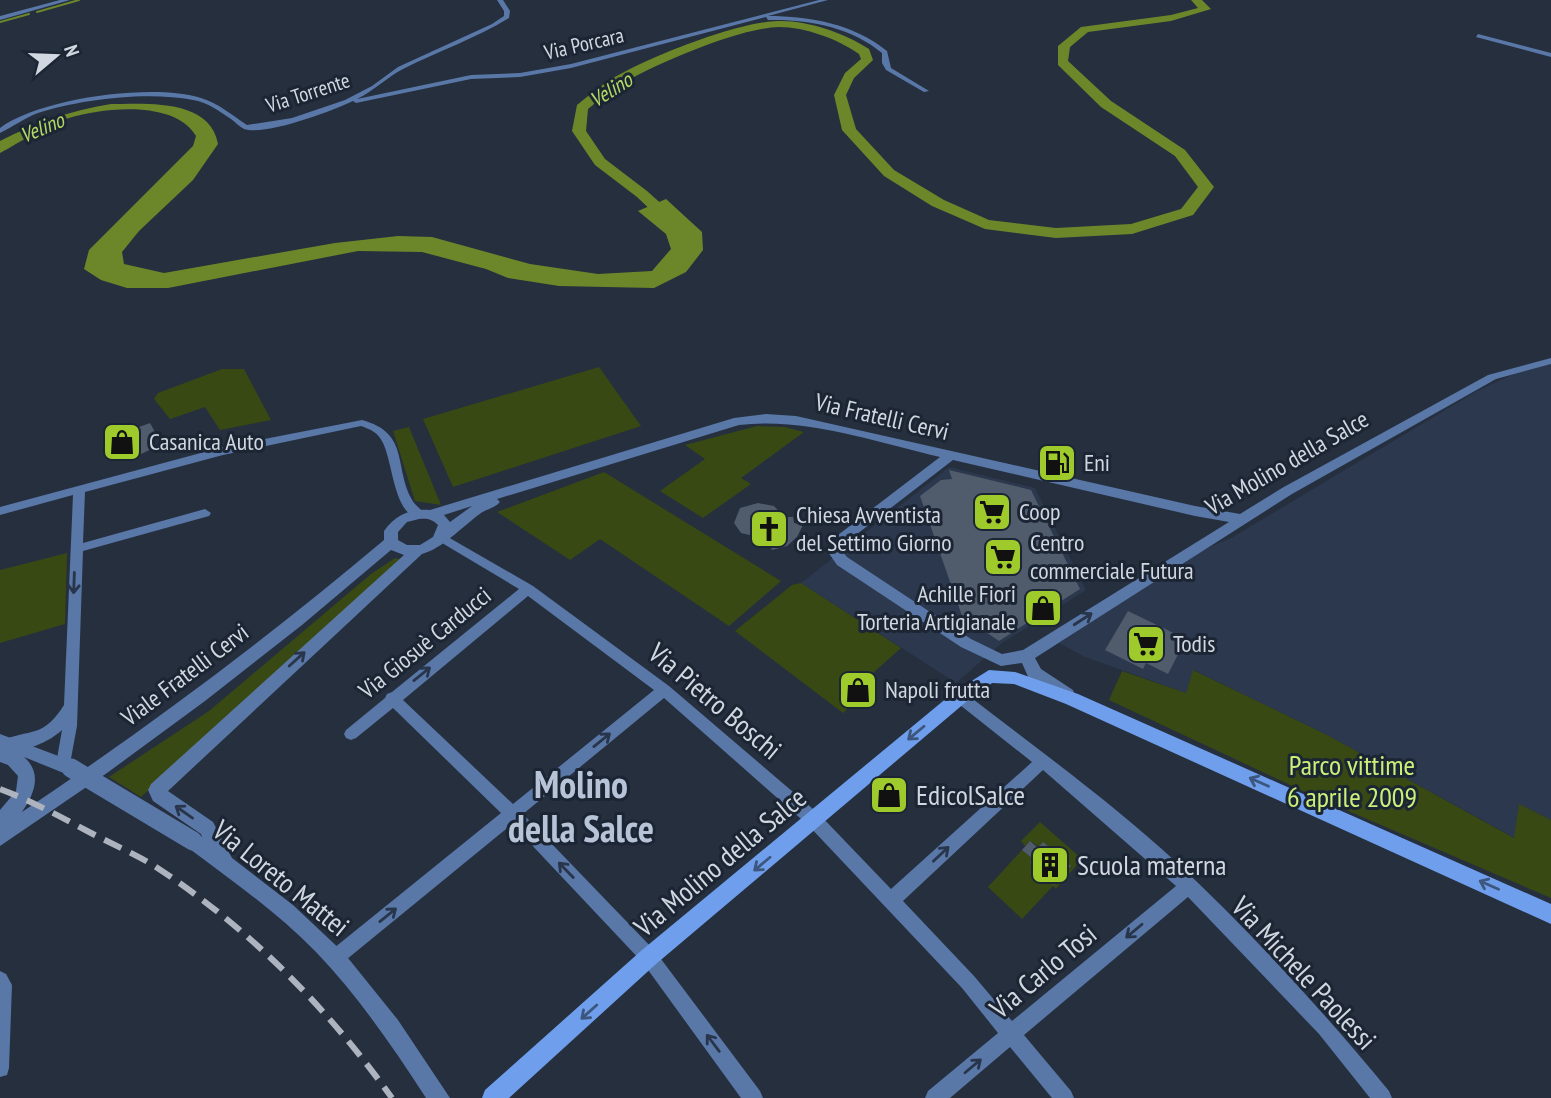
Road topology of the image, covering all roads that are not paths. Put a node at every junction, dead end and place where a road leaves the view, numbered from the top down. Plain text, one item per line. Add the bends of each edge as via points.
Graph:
1 (67, 0) edge
2 (500, 0) edge
3 (825, 0) edge
4 (0, 18) edge
5 (754, 19) junction
6 (1478, 36) dead end
7 (1551, 55) edge
8 (926, 91) dead end
9 (348, 102) junction
10 (0, 131) edge
11 (1551, 360) edge
12 (950, 456) junction
13 (79, 490) junction
14 (516, 490) junction
15 (0, 510) edge
16 (205, 513) dead end
17 (425, 514) junction
18 (1241, 519) junction
19 (442, 536) junction
20 (391, 542) junction
21 (76, 549) junction
22 (417, 551) junction
23 (527, 589) junction
24 (966, 643) junction
25 (1026, 656) junction
26 (989, 676) junction
27 (664, 690) junction
28 (960, 696) junction
29 (392, 698) junction
30 (1072, 699) junction
31 (69, 709) junction
32 (351, 733) dead end
33 (4, 746) edge
34 (1043, 761) junction
35 (67, 766) junction
36 (512, 814) junction
37 (814, 820) junction
38 (0, 822) edge
39 (0, 837) edge
40 (225, 864) junction
41 (1187, 887) junction
42 (891, 901) junction
43 (1551, 914) edge
44 (649, 957) junction
45 (335, 958) junction
46 (0, 980) edge
47 (1011, 1034) junction
48 (0, 1069) edge
49 (439, 1098) edge
50 (493, 1098) edge
51 (753, 1098) edge
52 (935, 1098) edge
53 (1064, 1098) edge
54 (1382, 1098) edge

1 - 4 street
2 - 9 street, Via Torrente via 507,17 401,67
3 - 5 street, Via Porcara
5 - 8 street via 795,19 864,37 885,52 888,69
5 - 9 street, Via Porcara via 552,70 471,77
6 - 7 street
9 - 10 street, Via Torrente via 246,127 221,108 195,97 139,94 54,107 6,120
11 - 18 street, Via Molino della Salce via 1492,377
12 - 14 street, Via Fratelli Cervi via 796,420 750,419
12 - 18 street, Via Fratelli Cervi
12 - 24 street via 843,538 835,552
13 - 15 street
13 - 17 street via 223,451 362,423 377,426 386,435 408,507
13 - 21 street
14 - 17 street, Via Fratelli Cervi
14 - 19 street, Via Fratelli Cervi via 480,508
16 - 21 street
17 - 19 street via 442,520
17 - 20 street via 396,524
25 -> 18 street, Via Molino della Salce
19 - 22 street
19 - 23 street, Via Pietro Boschi
20 - 22 street via 401,550
20 - 39 street, Viale Fratelli Cervi via 192,704
21 -> 31 street
40 -> 22 street via 206,828 157,790
23 - 27 street, Via Pietro Boschi
29 -> 23 street, Via Giosuè Carducci
24 - 25 street via 1001,660
24 - 26 street via 988,666
25 - 30 street via 1035,674
26 - 28 main road, Via Molino della Salce
26 - 30 main road via 1015,678
36 -> 27 street
27 - 37 street, Via Pietro Boschi
28 - 34 street, Via Michele Paolessi
28 -> 37 main road, Via Molino della Salce
29 - 32 street, Via Giosuè Carducci
29 - 36 street
43 -> 30 main road
31 - 33 street via 59,727 48,734
31 - 35 street
33 - 35 street, Via Loreto Mattei
33 - 38 street via 28,778 18,804
34 - 41 street, Via Michele Paolessi
42 -> 34 street
35 - 40 street, Via Loreto Mattei, bridge
44 -> 36 street
45 -> 36 street
37 - 42 street, Via Pietro Boschi
37 -> 44 main road, Via Molino della Salce
40 - 45 street, Via Loreto Mattei
41 -> 47 street, Via Carlo Tosi
41 - 54 street, Via Michele Paolessi via 1325,1028
42 - 47 street, Via Pietro Boschi
44 -> 50 main road, Via Molino della Salce
51 -> 44 street
45 - 49 street, Via Loreto Mattei via 391,1026
46 - 48 street
52 -> 47 street, Via Carlo Tosi
47 - 53 street, Via Pietro Boschi

